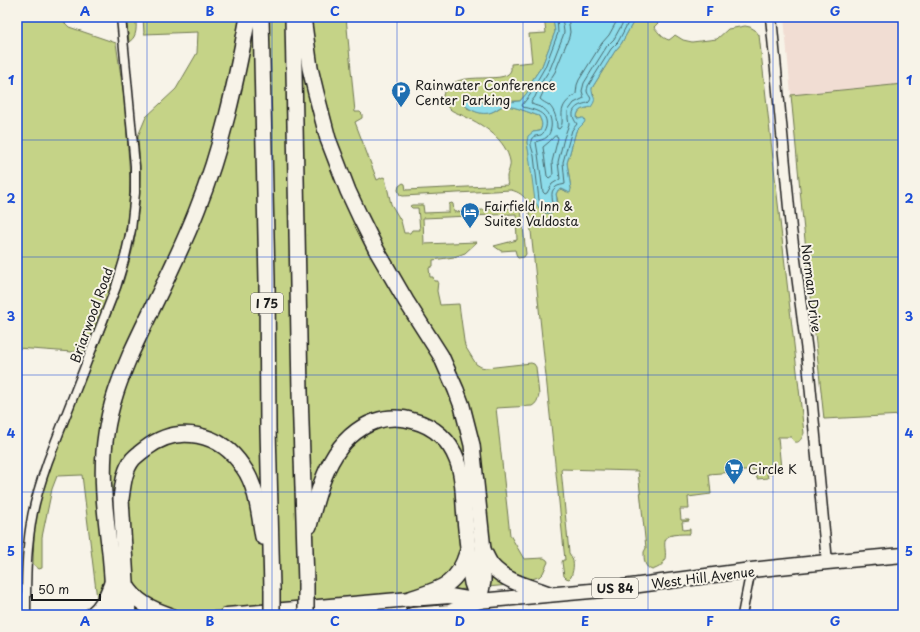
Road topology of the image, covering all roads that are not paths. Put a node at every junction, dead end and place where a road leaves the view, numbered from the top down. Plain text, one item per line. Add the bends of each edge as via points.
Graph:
1 (122, 17) edge
2 (248, 17) edge
3 (261, 17) edge
4 (294, 17) edge
5 (303, 17) edge
6 (772, 17) edge
7 (304, 542) junction
8 (475, 550) junction
9 (903, 555) edge
10 (827, 562) junction
11 (751, 570) junction
12 (120, 582) junction
13 (272, 589) junction
14 (549, 594) junction
15 (410, 599) junction
16 (479, 601) junction
17 (26, 615) edge
18 (92, 615) edge
19 (116, 615) edge
20 (128, 615) edge
21 (169, 615) edge
22 (227, 615) edge
23 (272, 615) edge
24 (306, 615) edge
25 (412, 615) edge
26 (742, 615) edge

1 - 17 street, Briarwood Road via 135,166 131,230 116,287 38,490 28,544
2 - 12 highway via 225,125 207,183 186,237 123,372 106,432 104,501
3 - 13 highway, I 75
4 - 7 highway, I 75
5 - 8 highway via 316,93 328,139 348,191 377,251 440,356 460,400 472,445
6 - 10 street, Norman Drive via 791,229 808,352
7 - 8 highway via 321,483 345,440 377,420 400,418 418,422 434,430 454,452 458,460
7 - 24 highway, I 75, bridge
8 - 14 highway via 512,581
8 - 15 highway via 448,584
8 - 16 highway via 483,581
9 - 10 highway, West Hill Avenue / US 84
10 - 11 highway, West Hill Avenue / US 84
11 - 14 highway, West Hill Avenue / US 84
11 - 26 street
12 - 13 highway via 121,499 124,476 133,459 155,442 185,434 214,440 229,450 243,466 252,485 259,512
12 - 18 highway
12 - 19 highway
12 - 20 highway
12 - 21 highway via 141,603
13 - 23 highway, I 75, bridge
14 - 16 highway, West Hill Avenue / US 84
15 - 16 highway, West Hill Avenue / US 84 via 450,596
15 - 22 highway, West Hill Avenue / US 84
16 - 25 highway, West Hill Avenue / US 84 via 449,612

